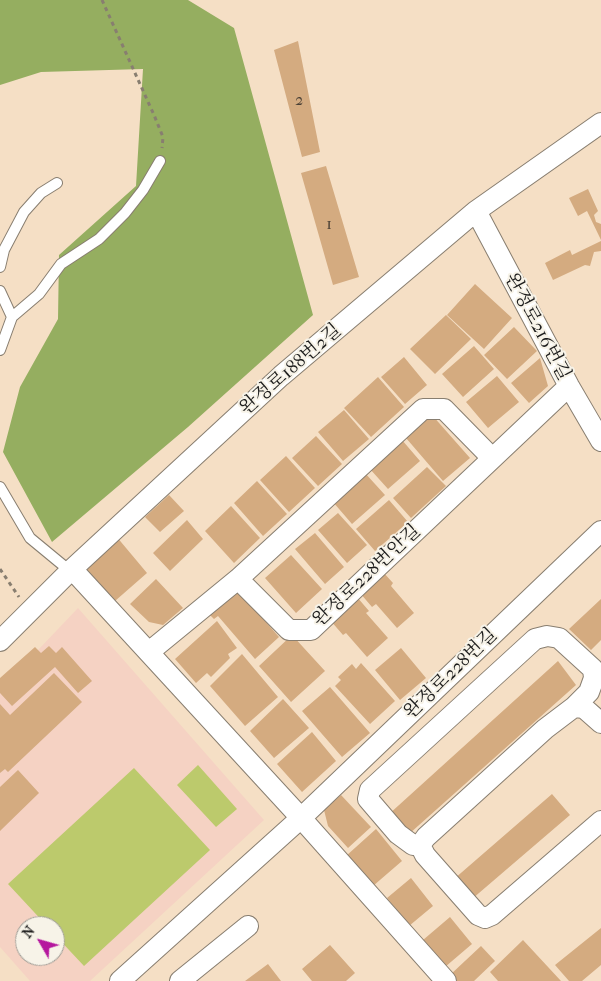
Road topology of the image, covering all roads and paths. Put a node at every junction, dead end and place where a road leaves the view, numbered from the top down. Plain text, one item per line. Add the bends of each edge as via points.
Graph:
1 (102, 0) edge
2 (601, 123) edge
3 (160, 161) joint
4 (57, 183) dead end
5 (476, 211) junction
6 (0, 267) edge
7 (0, 291) edge
8 (12, 317) junction
9 (0, 350) edge
10 (568, 386) junction
11 (601, 441) edge
12 (492, 458) junction
13 (0, 487) edge
14 (601, 531) edge
15 (0, 569) edge
16 (71, 570) junction
17 (238, 579) junction
18 (28, 612) junction
19 (509, 619) junction
20 (535, 639) junction
21 (0, 641) edge
22 (149, 652) junction
23 (597, 666) edge
24 (574, 707) junction
25 (601, 722) edge
26 (301, 818) junction
27 (601, 821) edge
28 (420, 846) junction
29 (248, 926) dead end
30 (120, 981) edge
31 (180, 981) edge
32 (446, 981) edge

1 - 3 path via 163,137
2 - 5 street, 완정로188번2길
3 - 8 lane via 125,213 99,239 61,264 39,294
4 - 6 lane via 41,193 24,212 4,250
5 - 10 street, 완정로216번길
5 - 16 street, 완정로188번2길 via 281,376
7 - 8 lane
8 - 9 lane
10 - 11 street, 완정로216번길
10 - 12 street, 완정로228번안길
12 - 17 street via 444,409 423,409
12 - 17 street, 완정로228번안길 via 311,630 289,630
13 - 16 lane via 30,538
14 - 19 street, 완정로228번길
15 - 18 path
16 - 18 street, 완정로188번2길
16 - 22 street
17 - 22 street
18 - 21 street, 완정로188번2길
19 - 20 street
19 - 26 street, 완정로228번길
20 - 23 street via 559,638
20 - 28 street via 370,790 368,799 398,834
22 - 26 street
23 - 24 street via 589,692
24 - 25 street via 584,708
24 - 28 street via 545,729
26 - 30 street, 완정로228번길
26 - 32 street
27 - 28 street via 485,918 478,915
29 - 31 street

